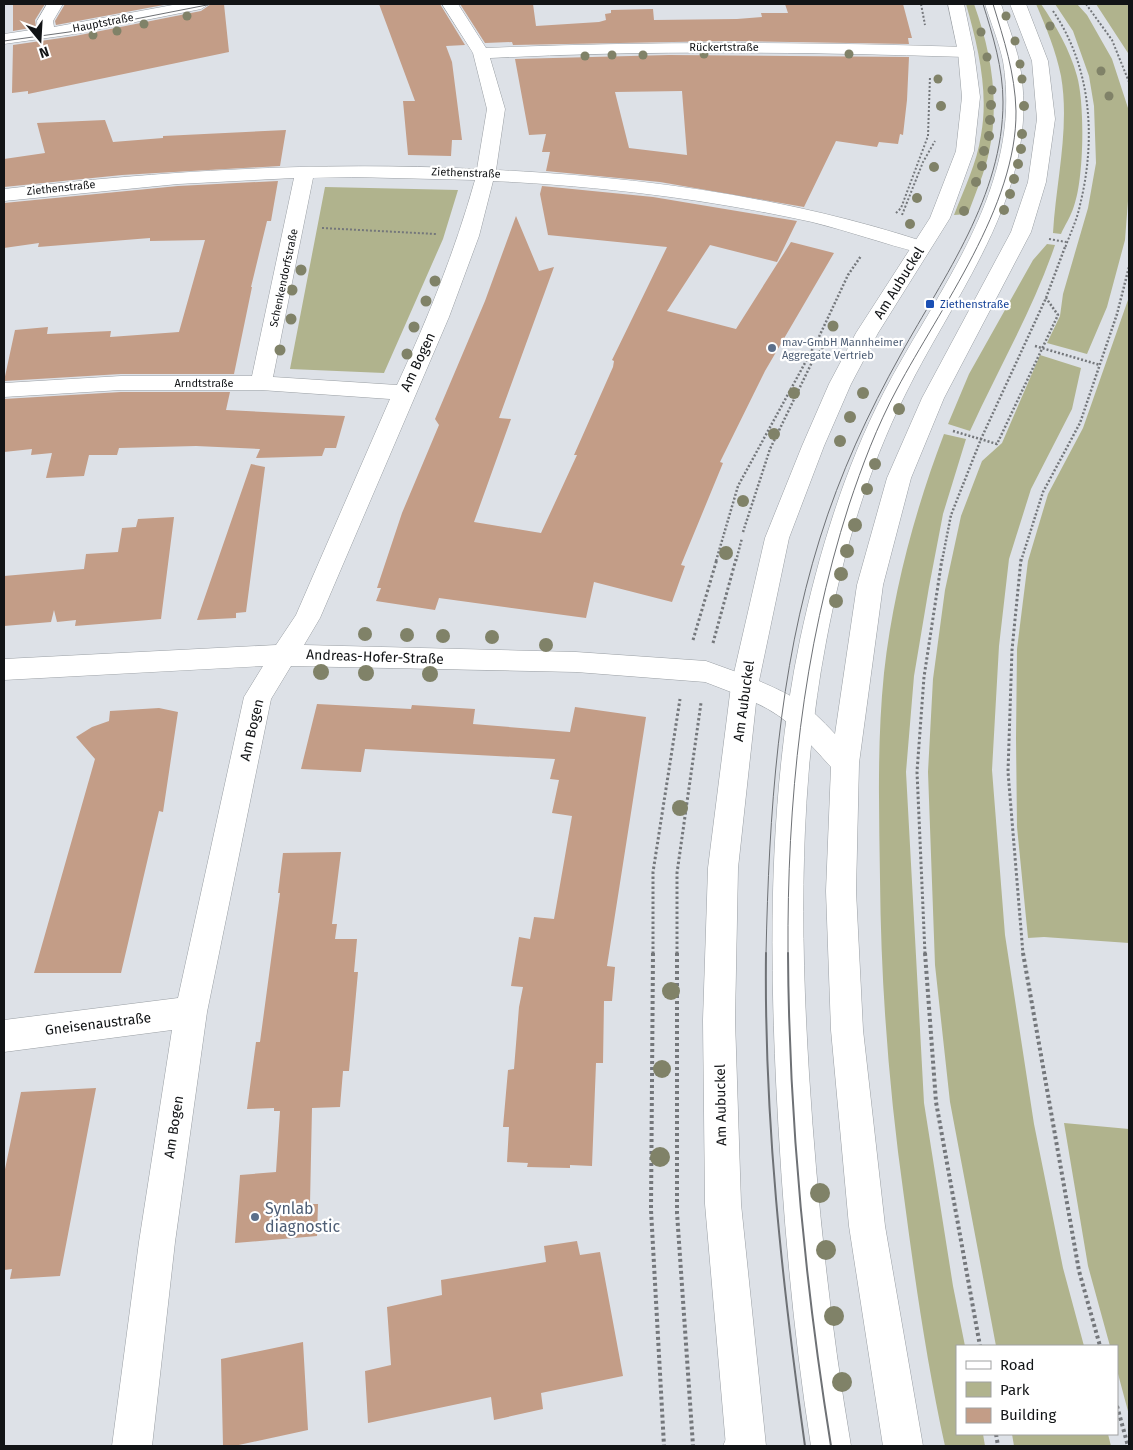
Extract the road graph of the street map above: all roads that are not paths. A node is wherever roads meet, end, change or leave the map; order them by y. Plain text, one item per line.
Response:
1 (55, 4) edge
2 (201, 4) edge
3 (450, 4) edge
4 (956, 4) edge
5 (993, 4) edge
6 (1018, 4) edge
7 (46, 34) junction
8 (4, 39) edge
9 (966, 52) junction
10 (481, 53) junction
11 (305, 172) junction
12 (486, 173) junction
13 (4, 195) edge
14 (921, 247) junction
15 (261, 383) junction
16 (4, 390) edge
17 (404, 393) junction
18 (284, 655) junction
19 (4, 669) edge
20 (744, 686) junction
21 (801, 716) junction
22 (845, 763) junction
23 (191, 1012) junction
24 (4, 1036) edge
25 (132, 1446) edge
26 (745, 1446) edge
27 (831, 1446) edge
28 (903, 1446) edge

1 - 7 street
2 - 7 street, Hauptstraße
3 - 10 street, Am Bogen
4 - 9 street, Am Aubuckel
5 - 21 street
6 - 22 street
7 - 8 street, Hauptstraße
9 - 10 street, Rückertstraße
9 - 14 street, Am Aubuckel
10 - 12 street, Am Bogen
11 - 12 street, Ziethenstraße
11 - 13 street, Ziethenstraße
11 - 15 street, Schenkendorfstraße
12 - 14 street, Ziethenstraße
12 - 17 street, Am Bogen
14 - 20 street, Am Aubuckel
15 - 16 street, Arndtstraße
15 - 17 street, Arndtstraße
17 - 18 street, Am Bogen
18 - 19 street, Andreas-Hofer-Straße
18 - 20 street, Andreas-Hofer-Straße
18 - 23 street, Am Bogen
20 - 21 street, Andreas-Hofer-Straße
20 - 26 street, Am Aubuckel
21 - 22 street, Andreas-Hofer-Straße
21 - 27 street
22 - 28 street
23 - 24 street, Gneisenaustraße
23 - 25 street, Am Bogen

